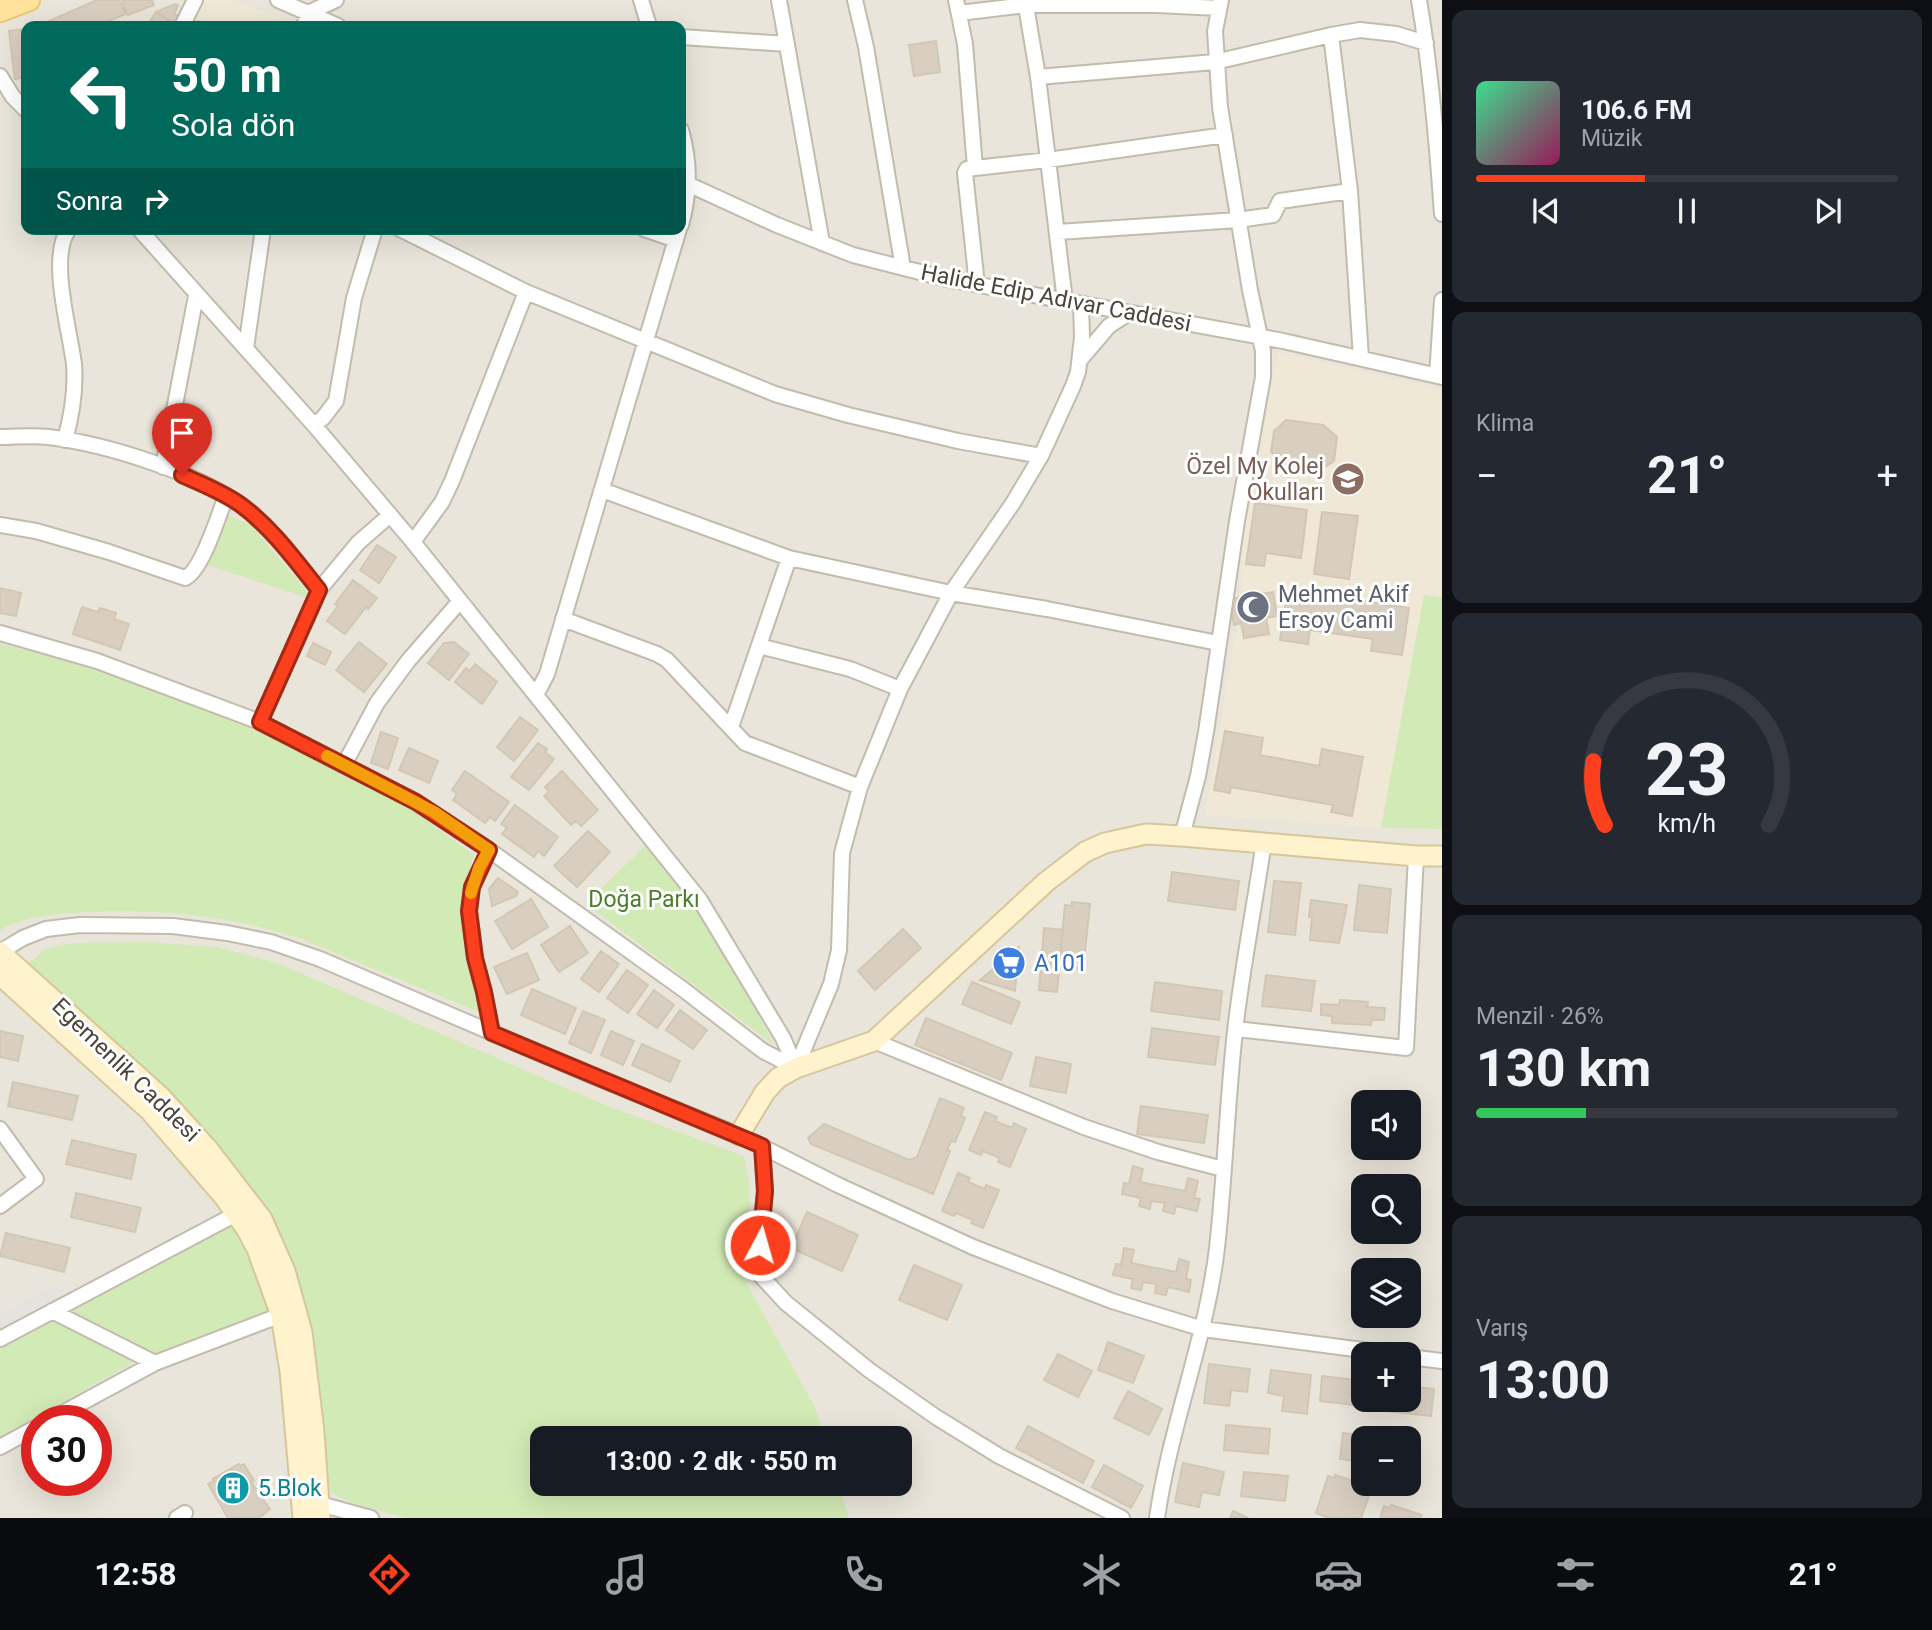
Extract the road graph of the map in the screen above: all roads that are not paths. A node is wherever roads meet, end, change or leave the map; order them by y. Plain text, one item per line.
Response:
1 (29, 0) edge
2 (195, 0) edge
3 (278, 0) edge
4 (336, 0) edge
5 (641, 0) edge
6 (779, 0) edge
7 (855, 0) edge
8 (1419, 0) edge
9 (1026, 3) edge
10 (1155, 3) edge
11 (1220, 4) edge
12 (957, 6) edge
13 (0, 11) edge
14 (306, 20) edge
15 (185, 21) edge
16 (647, 21) edge
17 (1331, 35) junction
18 (686, 37) edge
19 (1426, 43) junction
20 (787, 44) junction
21 (1215, 62) junction
22 (0, 76) edge
23 (1038, 77) junction
24 (21, 105) edge
25 (1224, 135) junction
26 (1048, 160) junction
27 (975, 168) junction
28 (686, 183) edge
29 (1350, 191) junction
30 (1442, 214) edge
31 (1238, 220) junction
32 (1058, 232) junction
33 (66, 235) edge
34 (144, 235) edge
35 (153, 235) edge
36 (262, 235) edge
37 (373, 235) edge
38 (412, 235) edge
39 (678, 235) edge
40 (822, 243) junction
41 (153, 246) junction
42 (903, 268) junction
43 (977, 285) junction
44 (526, 292) junction
45 (196, 296) junction
46 (1442, 300) edge
47 (1065, 301) junction
48 (1081, 304) junction
49 (1129, 313) junction
50 (1259, 336) junction
51 (647, 342) junction
52 (246, 348) junction
53 (1360, 358) junction
54 (1079, 361) junction
55 (1439, 376) edge
56 (314, 425) junction
57 (0, 437) edge
58 (65, 440) junction
59 (1041, 456) junction
60 (163, 467) junction
61 (602, 490) junction
62 (226, 496) junction
63 (390, 515) junction
64 (0, 526) edge
65 (413, 542) junction
66 (789, 558) junction
67 (319, 590) junction
68 (951, 593) junction
69 (460, 601) junction
70 (563, 619) junction
71 (0, 633) edge
72 (1219, 643) junction
73 (759, 646) junction
74 (900, 689) junction
75 (536, 695) junction
76 (260, 722) junction
77 (731, 727) junction
78 (344, 765) junction
79 (860, 787) junction
80 (1182, 836) junction
81 (1264, 842) junction
82 (489, 850) junction
83 (1416, 856) junction
84 (1442, 856) edge
85 (0, 952) edge
86 (2, 980) edge
87 (1236, 1029) junction
88 (492, 1033) junction
89 (874, 1041) junction
90 (796, 1068) junction
91 (0, 1129) edge
92 (739, 1135) junction
93 (762, 1146) junction
94 (1223, 1169) junction
95 (0, 1206) edge
96 (236, 1214) junction
97 (52, 1311) junction
98 (281, 1315) junction
99 (1203, 1329) junction
100 (0, 1339) edge
101 (1351, 1348) edge
102 (1421, 1358) edge
103 (1442, 1361) edge
104 (155, 1363) junction
105 (78, 1405) edge
106 (21, 1436) edge
107 (0, 1447) edge
108 (320, 1511) edge
109 (303, 1518) edge
110 (371, 1518) edge
111 (1122, 1518) edge
112 (1157, 1518) edge

1 - 13 main road
2 - 15 street
3 - 14 street
4 - 14 street
5 - 16 street
6 - 20 street
7 - 42 street
8 - 19 street
9 - 10 street
9 - 12 street
9 - 23 street
10 - 11 street
11 - 21 street
12 - 27 street
17 - 19 street
17 - 21 street
17 - 29 street
18 - 20 street
19 - 30 street
20 - 40 street
21 - 23 street
21 - 25 street
22 - 24 street
23 - 26 street
25 - 26 street
25 - 31 street
26 - 27 street
26 - 32 street
27 - 43 street
28 - 40 street, Halide Edip Adıvar Caddesi
29 - 31 street
29 - 53 street
31 - 32 street
31 - 50 street
32 - 47 street
33 - 58 street
34 - 41 street
35 - 41 street
36 - 52 street
37 - 56 street
38 - 44 street
39 - 51 street
40 - 42 street, Halide Edip Adıvar Caddesi
41 - 45 street
42 - 43 street, Halide Edip Adıvar Caddesi
43 - 47 street, Halide Edip Adıvar Caddesi
44 - 51 street
44 - 65 street
45 - 52 street
45 - 60 street
46 - 55 street
47 - 48 street, Halide Edip Adıvar Caddesi
48 - 49 street, Halide Edip Adıvar Caddesi
48 - 54 street
49 - 50 street, Halide Edip Adıvar Caddesi
49 - 54 street
50 - 53 street, Halide Edip Adıvar Caddesi
50 - 72 street
51 - 59 street
51 - 61 street
52 - 56 street
53 - 55 street, Halide Edip Adıvar Caddesi
54 - 59 street
56 - 63 street
57 - 58 street
58 - 60 street
59 - 68 street
60 - 62 street
61 - 66 street
61 - 70 street
62 - 64 street
62 - 67 street
63 - 65 street
63 - 67 street
65 - 69 street
66 - 68 street
66 - 73 street
67 - 76 street
68 - 72 street
68 - 74 street
69 - 75 street
69 - 78 street
70 - 75 street
70 - 77 street
71 - 76 street
72 - 80 street
73 - 74 street
73 - 77 street
74 - 79 street
75 - 90 street
76 - 78 street
77 - 79 street
78 - 82 street
79 - 90 street
80 - 81 main road
80 - 89 main road
81 - 83 main road
81 - 87 street
82 - 88 street
82 - 90 street
83 - 84 main road
83 - 87 street
85 - 88 street
85 - 108 main road, Egemenlik Caddesi
86 - 96 main road, Egemenlik Caddesi
87 - 94 street
88 - 92 street
89 - 90 main road
89 - 94 street
90 - 92 main road
91 - 95 street
92 - 93 street
93 - 99 street
93 - 111 street
94 - 99 street
96 - 97 street
96 - 98 main road, Egemenlik Caddesi
97 - 100 street
97 - 104 street
98 - 104 street
98 - 109 main road, Egemenlik Caddesi
99 - 101 street
99 - 112 street
102 - 103 street
104 - 105 street
106 - 107 street
108 - 110 street

